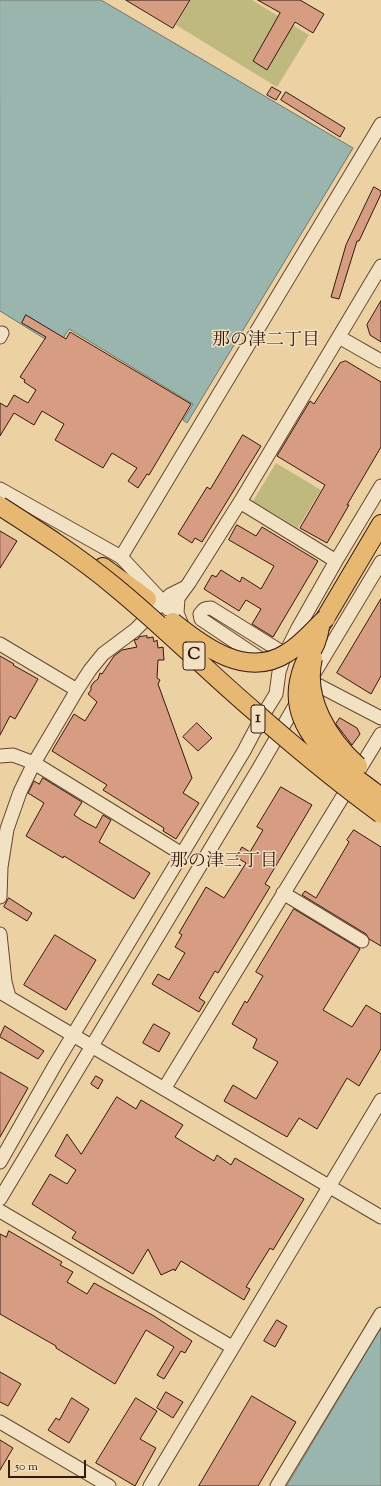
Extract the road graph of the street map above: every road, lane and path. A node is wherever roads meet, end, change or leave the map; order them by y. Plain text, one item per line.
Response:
1 (381, 124) edge
2 (381, 266) edge
3 (339, 337) junction
4 (381, 362) edge
5 (381, 486) edge
6 (0, 490) edge
7 (240, 502) junction
8 (0, 504) edge
9 (0, 515) edge
10 (381, 524) edge
11 (121, 557) junction
12 (336, 561) junction
13 (381, 562) edge
14 (189, 583) junction
15 (164, 602) junction
16 (323, 622) junction
17 (185, 633) junction
18 (0, 644) edge
19 (285, 654) junction
20 (279, 672) junction
21 (310, 680) junction
22 (77, 690) junction
23 (263, 715) junction
24 (381, 718) edge
25 (279, 733) junction
26 (381, 734) edge
27 (0, 756) edge
28 (34, 763) junction
29 (381, 785) edge
30 (343, 795) junction
31 (381, 797) edge
32 (381, 814) edge
33 (381, 819) edge
34 (182, 854) junction
35 (283, 893) junction
36 (0, 897) edge
37 (0, 934) edge
38 (362, 941) dead end
39 (4, 995) edge
40 (73, 1035) junction
41 (92, 1047) junction
42 (164, 1089) junction
43 (381, 1100) edge
44 (0, 1162) edge
45 (329, 1186) junction
46 (0, 1199) edge
47 (0, 1211) edge
48 (381, 1217) edge
49 (381, 1314) edge
50 (232, 1347) junction
51 (0, 1422) edge
52 (108, 1486) edge
53 (150, 1486) edge
54 (277, 1486) edge

1 - 11 street
2 - 3 street
3 - 4 street
3 - 7 street
5 - 12 street
6 - 11 street
7 - 12 street
7 - 14 street
8 - 16 highway, bridge
8 - 32 highway, C, bridge
9 - 33 highway, 1, bridge
10 - 16 highway
11 - 15 street
12 - 19 street
13 - 21 street
14 - 15 street
14 - 17 street
15 - 17 street
15 - 22 street
16 - 29 highway, bridge
16 - 31 highway, bridge
17 - 23 street
18 - 22 street
19 - 20 street
19 - 20 street
20 - 23 street
21 - 24 street
21 - 25 street
22 - 28 street
23 - 25 street
23 - 34 street
25 - 30 street
25 - 41 street
26 - 30 street
27 - 28 street
28 - 34 street
28 - 36 street
30 - 33 street
30 - 35 street
34 - 40 street
35 - 38 street
35 - 42 street
37 - 39 street
39 - 40 street
40 - 41 street
40 - 44 street
41 - 42 street
41 - 46 street
42 - 45 street
43 - 45 street
45 - 48 street
45 - 50 street
47 - 50 street
49 - 54 street
50 - 53 street
51 - 52 street

